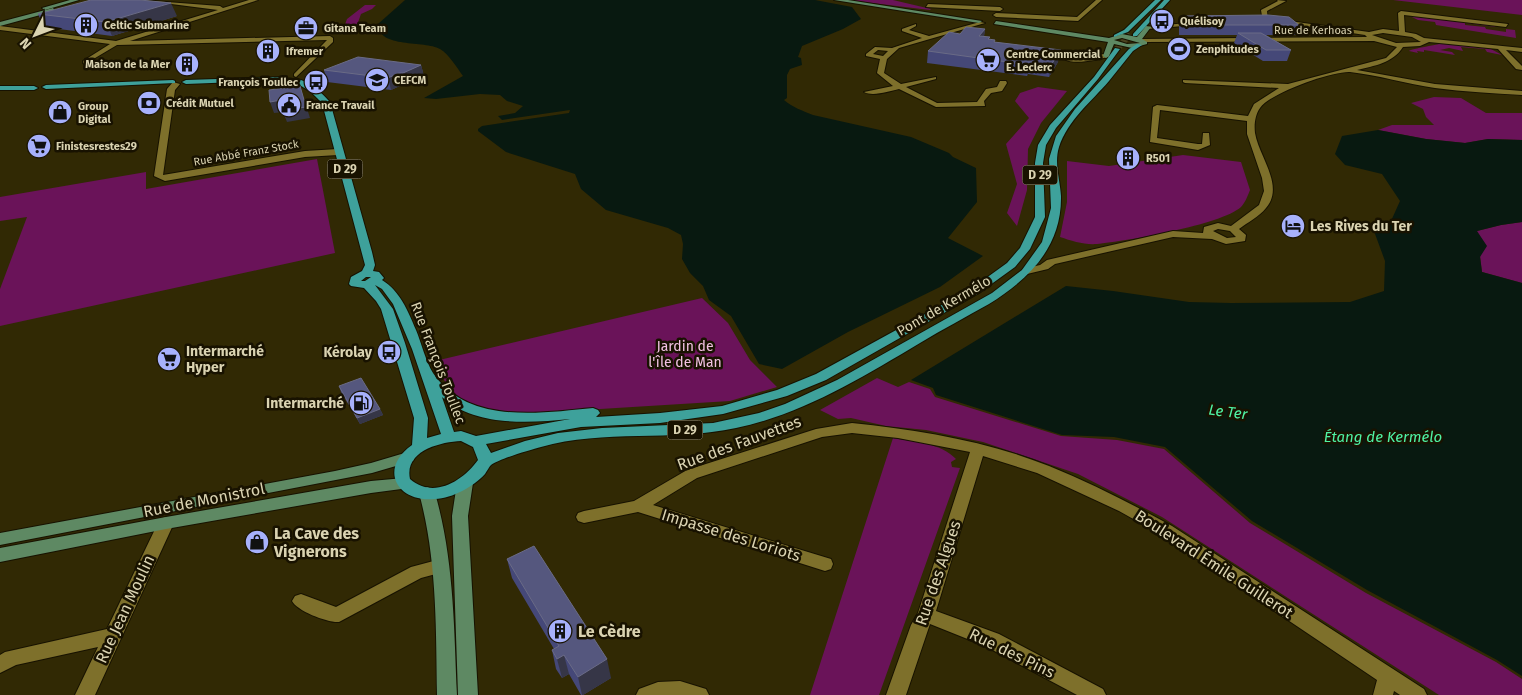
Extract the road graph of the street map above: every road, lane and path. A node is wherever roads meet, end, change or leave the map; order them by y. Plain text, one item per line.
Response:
1 (76, 0) edge
2 (143, 0) edge
3 (254, 0) edge
4 (837, 0) edge
5 (1099, 0) edge
6 (1159, 0) edge
7 (1168, 0) edge
8 (1283, 0) edge
9 (83, 2) edge
10 (1001, 2) dead end
11 (928, 6) dead end
12 (225, 9) junction
13 (1000, 9) junction
14 (996, 15) junction
15 (0, 19) edge
16 (1256, 20) edge
17 (1265, 20) junction
18 (988, 21) junction
19 (1200, 22) edge
20 (0, 24) edge
21 (914, 25) dead end
22 (1506, 25) dead end
23 (1148, 27) junction
24 (0, 28) edge
25 (1402, 33) junction
26 (1371, 36) junction
27 (929, 38) junction
28 (1113, 39) junction
29 (1139, 39) junction
30 (1192, 40) junction
31 (1424, 40) junction
32 (116, 43) junction
33 (1401, 45) junction
34 (1500, 48) junction
35 (1120, 49) tunnel mouth
36 (894, 50) junction
37 (1522, 50) edge
38 (1106, 56) junction
39 (884, 58) junction
40 (1067, 59) dead end
41 (85, 62) dead end
42 (1519, 70) edge
43 (1350, 71) junction
44 (296, 78) junction
45 (934, 78) dead end
46 (1185, 81) dead end
47 (174, 83) junction
48 (1003, 84) dead end
49 (1289, 86) junction
50 (898, 87) junction
51 (0, 88) edge
52 (868, 92) dead end
53 (1088, 92) junction
54 (1522, 93) edge
55 (1250, 119) junction
56 (1206, 135) dead end
57 (338, 152) junction
58 (1026, 271) junction
59 (370, 280) junction
60 (428, 375) junction
61 (723, 410) junction
62 (852, 428) joint
63 (449, 437) junction
64 (475, 441) junction
65 (978, 450) junction
66 (413, 452) junction
67 (486, 460) junction
68 (404, 484) junction
69 (465, 484) junction
70 (427, 493) junction
71 (638, 506) junction
72 (584, 517) dead end
73 (166, 523) junction
74 (0, 539) edge
75 (0, 556) edge
76 (825, 564) dead end
77 (441, 566) junction
78 (301, 601) dead end
79 (926, 615) junction
80 (112, 636) junction
81 (0, 665) edge
82 (1388, 676) junction
83 (85, 695) edge
84 (447, 695) edge
85 (468, 695) edge
86 (646, 695) edge
87 (700, 695) edge
88 (896, 695) edge
89 (1096, 695) edge
90 (1383, 695) edge
91 (1417, 695) edge

1 - 15 street
2 - 12 street
3 - 12 street
4 - 18 street
5 - 14 street
6 - 28 main road
6 - 29 main road
7 - 23 main road
7 - 29 main road
8 - 17 street
9 - 20 street
10 - 13 street
11 - 13 street
12 - 32 street
13 - 14 street
14 - 18 street
16 - 17 street
17 - 26 street
18 - 27 street
18 - 28 street
19 - 23 street
21 - 27 street
22 - 25 street
23 - 29 street
24 - 32 street
25 - 26 street
25 - 31 street
26 - 30 street, Rue de Kerhoas
26 - 33 street
27 - 36 street
28 - 29 street
28 - 38 street
29 - 30 street, Rue de Kerhoas
29 - 30 street, Rue de Kerhoas
29 - 53 main road
31 - 33 street
31 - 34 street
32 - 41 street
32 - 44 street
33 - 43 street
34 - 37 street
34 - 42 street
35 - 53 main road, D 29
36 - 39 street
36 - 39 street
38 - 40 street
38 - 53 main road
39 - 50 street
43 - 49 street
43 - 54 street
44 - 47 main road
44 - 57 main road, D 29
45 - 50 street
46 - 49 street
47 - 51 main road
47 - 57 street, Rue Abbé Franz Stock
48 - 50 street
49 - 55 street
50 - 52 street
53 - 58 main road, D 29
53 - 61 main road, Pont de Kermélo / D 29
55 - 56 street
55 - 58 street
57 - 59 main road, D 29
58 - 67 main road, Pont de Kermélo / D 29
59 - 60 main road, Rue François Toullec
59 - 66 main road, Rue François Toullec
60 - 61 main road
60 - 63 main road, Rue François Toullec
61 - 64 main road, D 29
62 - 65 street, Boulevard Émile Guillerot
62 - 71 street, Rue des Fauvettes
63 - 64 main road
63 - 66 main road
64 - 67 main road
65 - 79 street, Rue des Algues
65 - 82 street, Boulevard Émile Guillerot
66 - 68 main road
66 - 74 street, Rue de Monistrol
67 - 69 main road
68 - 70 main road
68 - 73 street, Rue de Monistrol
69 - 70 main road
69 - 85 street
70 - 77 street
71 - 72 street, Rue des Fauvettes
71 - 76 street, Impasse des Loriots
73 - 75 street, Rue de Monistrol
73 - 80 street, Rue Jean Moulin
77 - 78 street
77 - 84 street
79 - 88 street, Rue des Algues
79 - 89 street, Rue des Pins
80 - 81 street
80 - 83 street, Rue Jean Moulin
82 - 90 street
82 - 91 street, Boulevard Émile Guillerot
86 - 87 street

